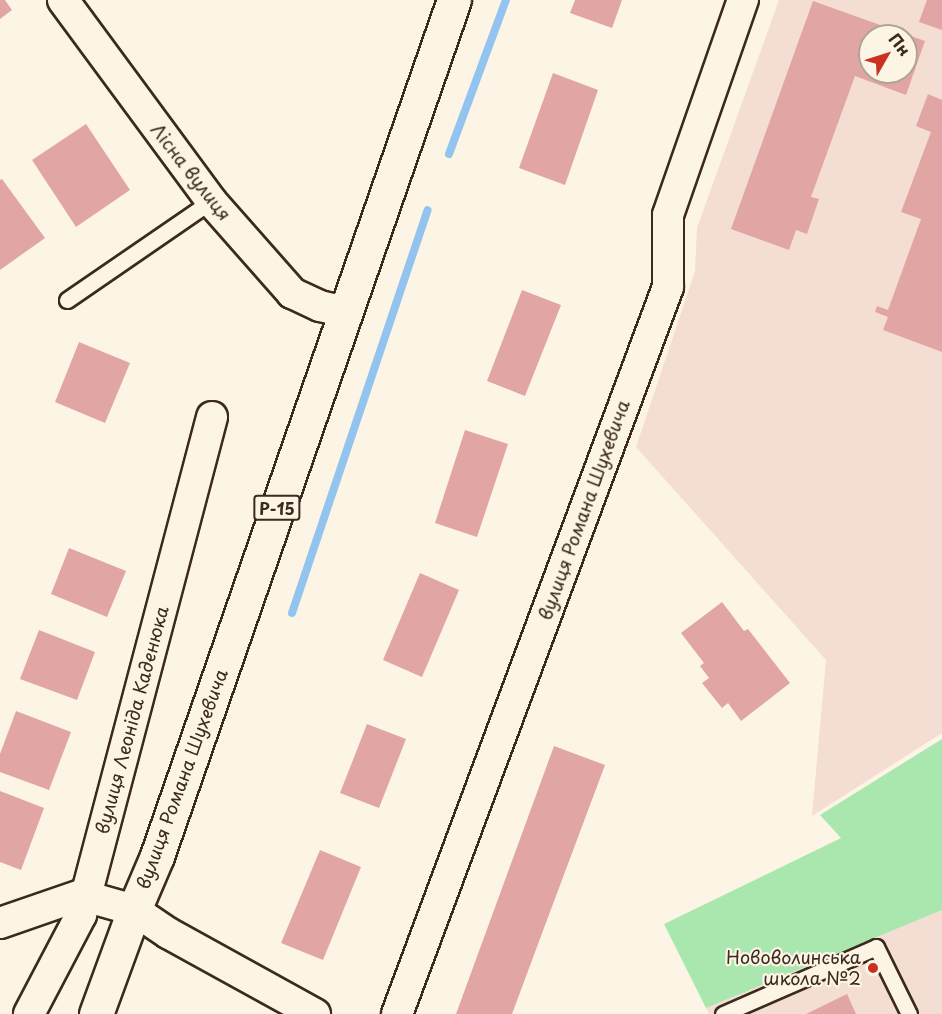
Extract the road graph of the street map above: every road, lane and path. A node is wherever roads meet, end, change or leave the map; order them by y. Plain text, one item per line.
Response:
1 (63, 0) edge
2 (454, 0) edge
3 (743, 0) edge
4 (211, 201) junction
5 (67, 300) dead end
6 (345, 312) junction
7 (212, 417) dead end
8 (86, 897) junction
9 (134, 910) junction
10 (0, 923) edge
11 (29, 1014) edge
12 (96, 1014) edge
13 (315, 1014) edge
14 (397, 1014) edge
15 (723, 1014) edge
16 (909, 1014) edge

1 - 4 street, Лісна вулиця
2 - 6 main road, вулиця Романа Шухевича / Р-15
3 - 14 street, вулиця Романа Шухевича
4 - 5 lane
4 - 6 street, Лісна вулиця
6 - 9 main road, вулиця Романа Шухевича / Р-15
7 - 8 street, вулиця Леоніда Каденюка
8 - 9 street
8 - 10 street
8 - 11 street, вулиця Леоніда Каденюка
9 - 12 main road, вулиця Романа Шухевича / Р-15
9 - 13 street
15 - 16 lane

